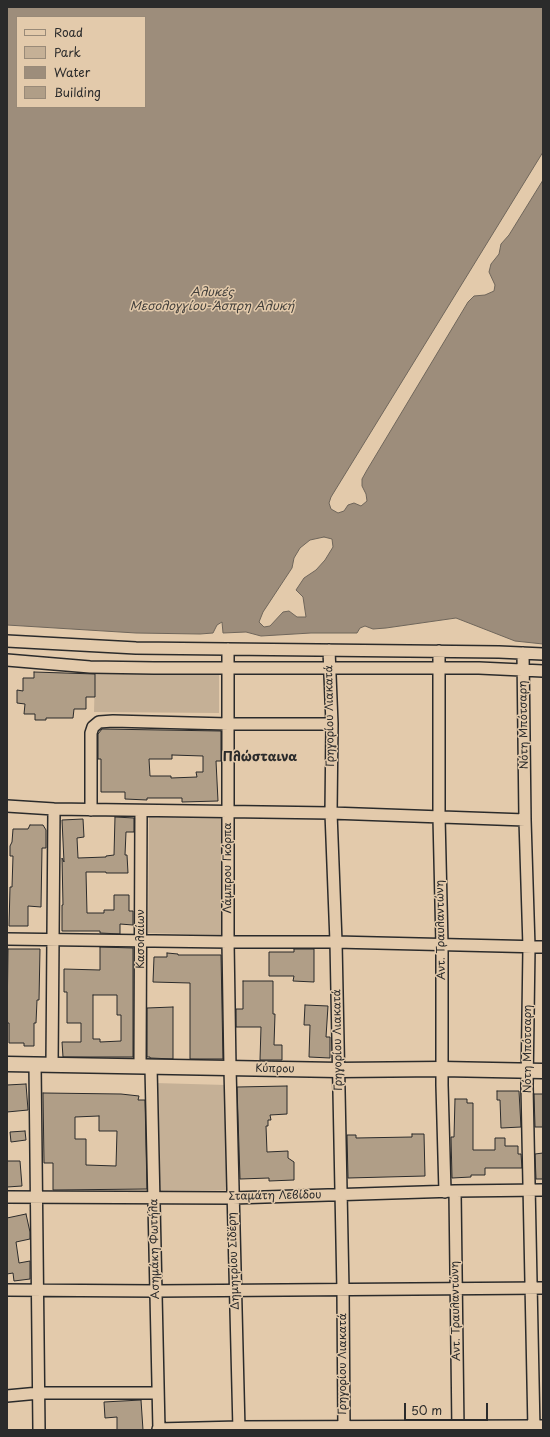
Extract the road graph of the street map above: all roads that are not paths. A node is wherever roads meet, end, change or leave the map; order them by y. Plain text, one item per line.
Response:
1 (7, 641) edge
2 (228, 649) junction
3 (329, 650) junction
4 (439, 651) junction
5 (524, 653) junction
6 (543, 654) edge
7 (7, 660) edge
8 (228, 668) junction
9 (330, 668) junction
10 (439, 668) junction
11 (524, 669) junction
12 (543, 670) edge
13 (228, 724) junction
14 (332, 724) junction
15 (7, 806) edge
16 (54, 809) junction
17 (91, 810) junction
18 (141, 810) junction
19 (228, 812) junction
20 (331, 813) junction
21 (439, 817) junction
22 (525, 820) junction
23 (7, 939) edge
24 (53, 939) junction
25 (142, 940) junction
26 (228, 942) junction
27 (336, 942) junction
28 (442, 945) junction
29 (529, 947) junction
30 (543, 947) edge
31 (7, 1064) edge
32 (35, 1064) junction
33 (52, 1065) junction
34 (146, 1067) junction
35 (230, 1068) junction
36 (442, 1069) junction
37 (338, 1070) junction
38 (528, 1070) junction
39 (543, 1071) edge
40 (529, 1190) junction
41 (543, 1190) edge
42 (450, 1192) junction
43 (341, 1195) junction
44 (7, 1197) edge
45 (37, 1197) junction
46 (154, 1198) junction
47 (233, 1198) junction
48 (531, 1288) junction
49 (543, 1288) edge
50 (456, 1289) junction
51 (7, 1290) edge
52 (38, 1290) junction
53 (343, 1290) junction
54 (156, 1291) junction
55 (235, 1291) junction
56 (158, 1393) junction
57 (39, 1394) junction
58 (7, 1396) edge
59 (537, 1427) edge
60 (239, 1428) edge
61 (344, 1428) edge
62 (458, 1428) edge
63 (39, 1430) edge
64 (158, 1430) edge

1 - 2 street
2 - 3 street
2 - 8 street, Λάμπρου Γκόρπα
3 - 4 street
3 - 9 street, Γρηγορίου Λιακατά
4 - 5 street
4 - 10 street, Αντ. Τραυλαντώνη
5 - 6 street
5 - 11 street, Νότη Μπότσαρη
7 - 8 street
8 - 9 street
8 - 13 street, Λάμπρου Γκόρπα
9 - 10 street
9 - 14 street, Γρηγορίου Λιακατά
10 - 11 street
10 - 21 street, Αντ. Τραυλαντώνη
11 - 12 street
11 - 22 street, Νότη Μπότσαρη
13 - 14 street
13 - 17 street
13 - 19 street, Λάμπρου Γκόρπα
14 - 20 street, Γρηγορίου Λιακατά
15 - 16 street
16 - 17 street
16 - 24 street
17 - 18 street
18 - 19 street
18 - 25 street, Κασολαίων
19 - 20 street
19 - 26 street, Λάμπρου Γκόρπα
20 - 21 street
20 - 27 street, Γρηγορίου Λιακατά
21 - 22 street
21 - 28 street, Αντ. Τραυλαντώνη
22 - 29 street, Νότη Μπότσαρη
23 - 24 street
24 - 25 street
24 - 33 street
25 - 26 street
25 - 34 street, Κασολαίων
26 - 27 street
26 - 35 street, Λάμπρου Γκόρπα
27 - 28 street
27 - 37 street, Γρηγορίου Λιακατά
28 - 29 street
28 - 36 street, Αντ. Τραυλαντώνη
29 - 30 street
29 - 38 street, Νότη Μπότσαρη
31 - 32 main road, Κύπρου
32 - 33 main road, Κύπρου
32 - 45 street
33 - 34 main road, Κύπρου
34 - 35 main road, Κύπρου
34 - 46 street, Ασημάκη Φωτήλα
35 - 37 main road, Κύπρου
35 - 47 street, Δημητρίου Σιδέρη
36 - 37 main road, Κύπρου
36 - 38 main road, Κύπρου
36 - 42 street, Αντ. Τραυλαντώνη
37 - 43 street, Γρηγορίου Λιακατά
38 - 39 main road, Κύπρου
38 - 40 street, Νότη Μπότσαρη
40 - 41 street, Σταμάτη Λεβίδου
40 - 42 street, Σταμάτη Λεβίδου
40 - 48 street, Νότη Μπότσαρη
42 - 43 street, Σταμάτη Λεβίδου
42 - 50 street, Αντ. Τραυλαντώνη
43 - 47 street, Σταμάτη Λεβίδου
43 - 53 street, Γρηγορίου Λιακατά
44 - 45 street, Σταμάτη Λεβίδου
45 - 46 street, Σταμάτη Λεβίδου
45 - 52 street
46 - 47 street, Σταμάτη Λεβίδου
46 - 54 street, Ασημάκη Φωτήλα
47 - 55 street, Δημητρίου Σιδέρη
48 - 49 street
48 - 50 street
48 - 59 street, Νότη Μπότσαρη
50 - 53 street
50 - 62 street, Αντ. Τραυλαντώνη
51 - 52 street
52 - 54 street
52 - 57 street
53 - 55 street
53 - 61 street, Γρηγορίου Λιακατά
54 - 55 street
54 - 56 street, Ασημάκη Φωτήλα
55 - 60 street, Δημητρίου Σιδέρη
56 - 57 street
56 - 64 street, Ασημάκη Φωτήλα
57 - 58 street
57 - 63 street
59 - 62 street
60 - 61 street
60 - 64 street
61 - 62 street

